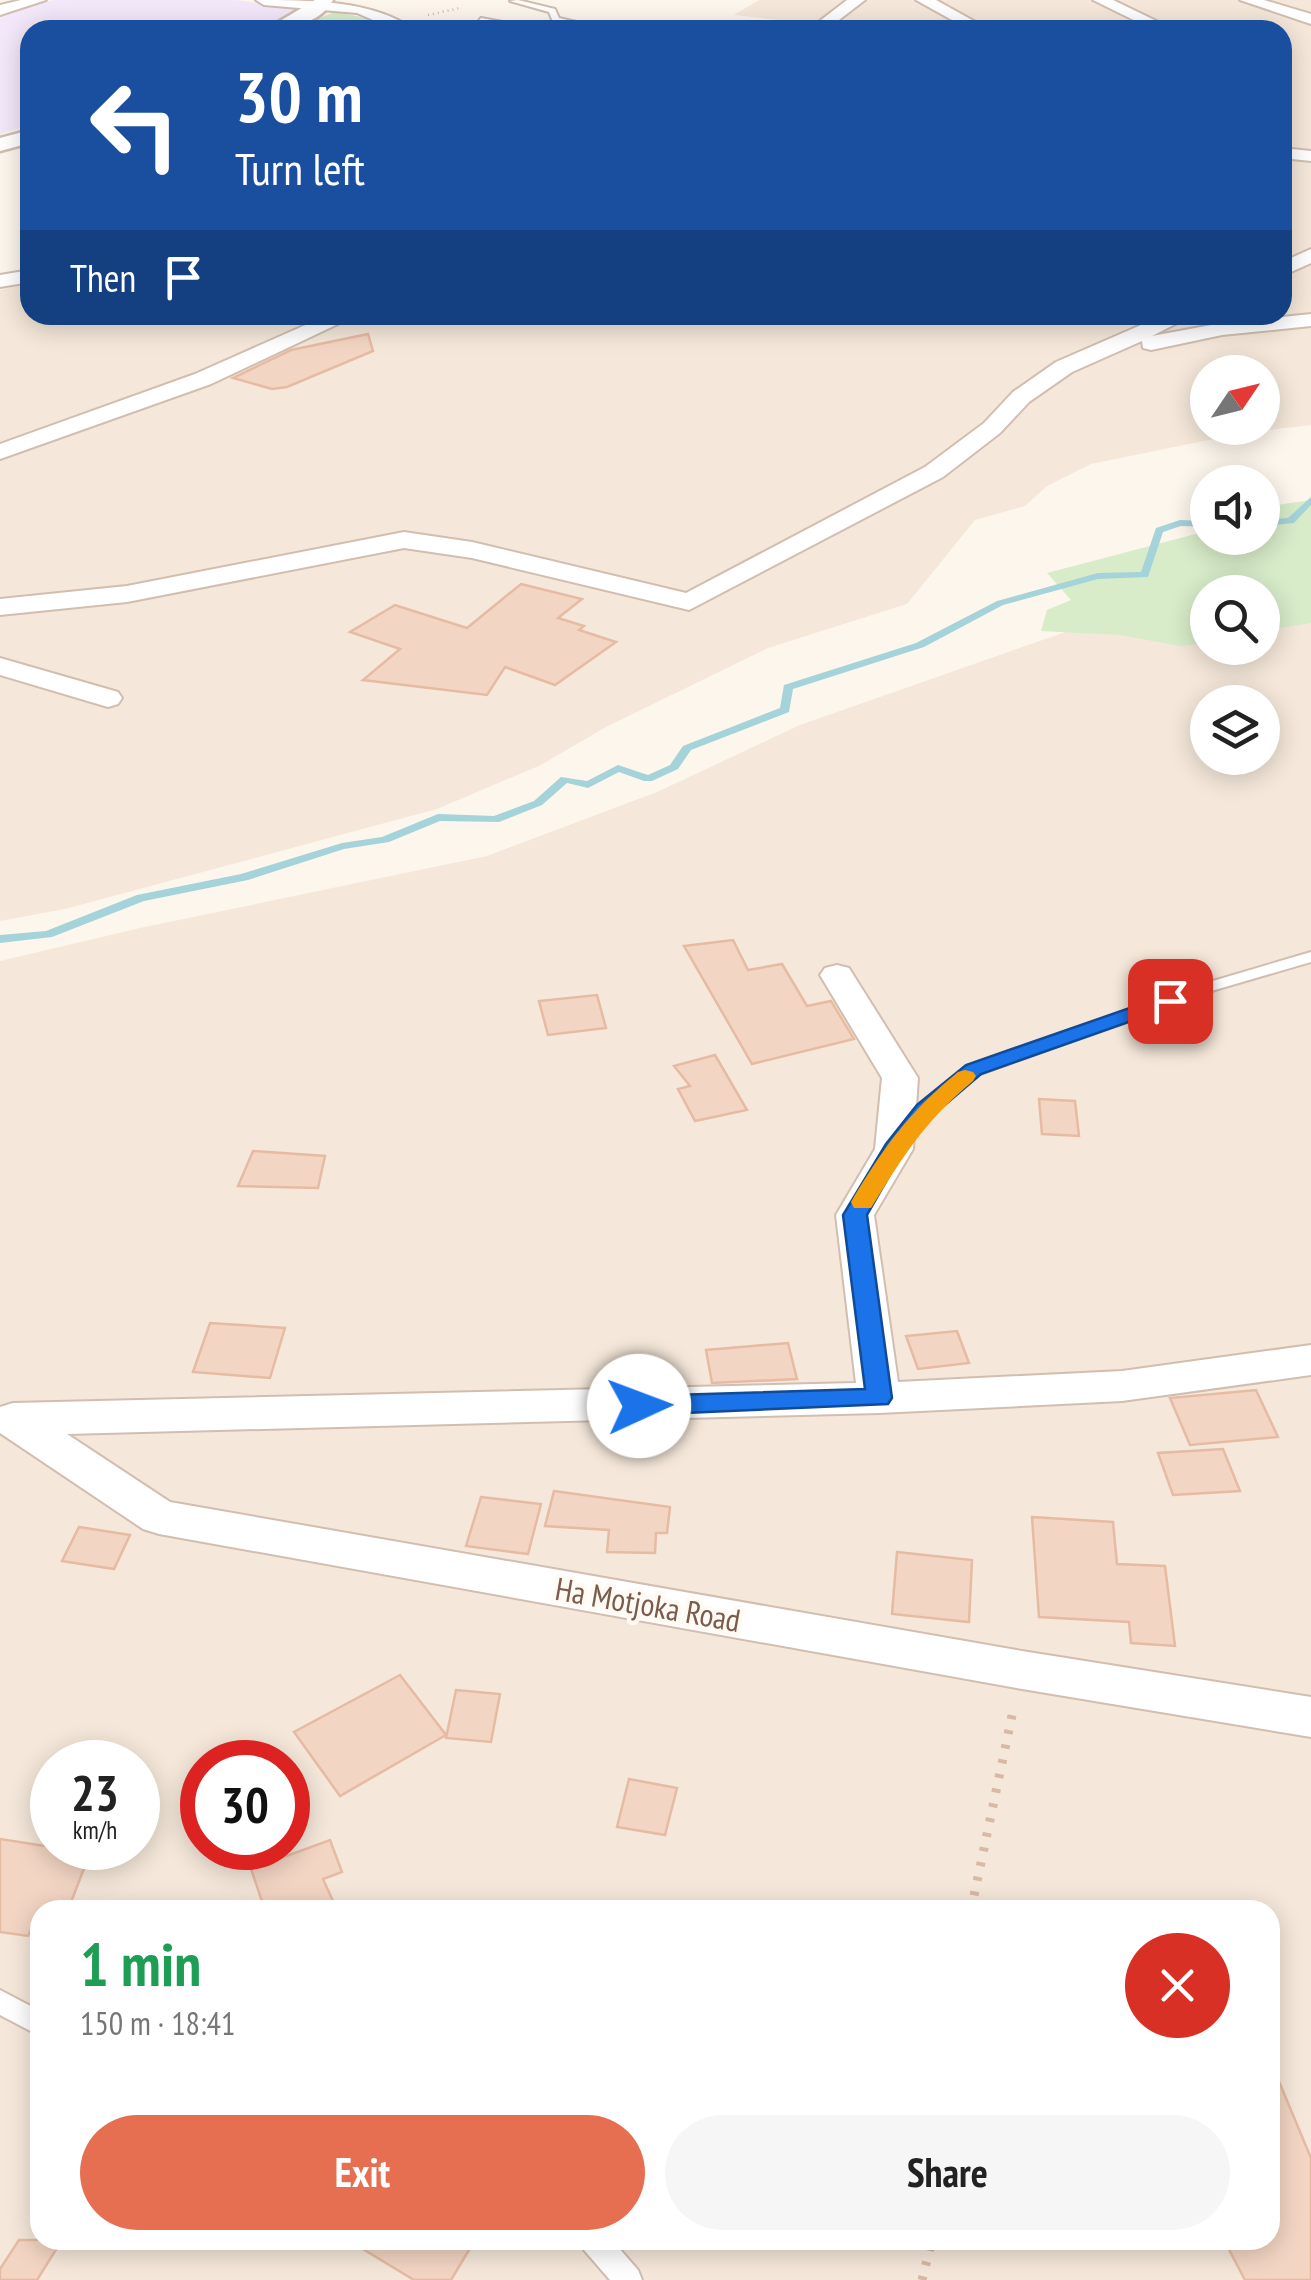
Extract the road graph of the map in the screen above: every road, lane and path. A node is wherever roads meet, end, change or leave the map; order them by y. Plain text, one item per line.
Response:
1 (38, 0) edge
2 (264, 0) edge
3 (857, 0) edge
4 (924, 0) edge
5 (1101, 0) edge
6 (1248, 0) edge
7 (514, 1) edge
8 (323, 3) edge
9 (0, 10) edge
10 (1311, 19) edge
11 (292, 20) edge
12 (396, 20) edge
13 (556, 20) edge
14 (830, 20) edge
15 (963, 20) edge
16 (1144, 20) edge
17 (324, 325) edge
18 (1160, 325) edge
19 (1262, 325) edge
20 (1090, 356) junction
21 (0, 452) edge
22 (0, 607) edge
23 (0, 666) edge
24 (108, 698) dead end
25 (1311, 957) edge
26 (837, 975) dead end
27 (894, 1149) junction
28 (1311, 1360) edge
29 (879, 1398) junction
30 (6, 1420) edge
31 (1022, 1670) junction
32 (1311, 1717) edge
33 (973, 1900) edge
34 (0, 2002) edge
35 (30, 2018) edge
36 (602, 2250) edge
37 (930, 2250) edge
38 (628, 2280) edge
39 (922, 2280) edge

1 - 9 street
2 - 8 street
3 - 14 street
4 - 15 street
5 - 16 street
6 - 10 street
7 - 13 lane
8 - 11 street
8 - 12 street
17 - 21 street
18 - 20 street
19 - 20 street
20 - 22 street
23 - 24 street
25 - 27 lane
26 - 27 street
27 - 29 street
28 - 29 street, Ha Motjoka Road
29 - 30 street, Ha Motjoka Road
30 - 31 street, Ha Motjoka Road
31 - 32 street, Ha Motjoka Road
31 - 33 path
34 - 35 lane
36 - 38 lane
37 - 39 path

